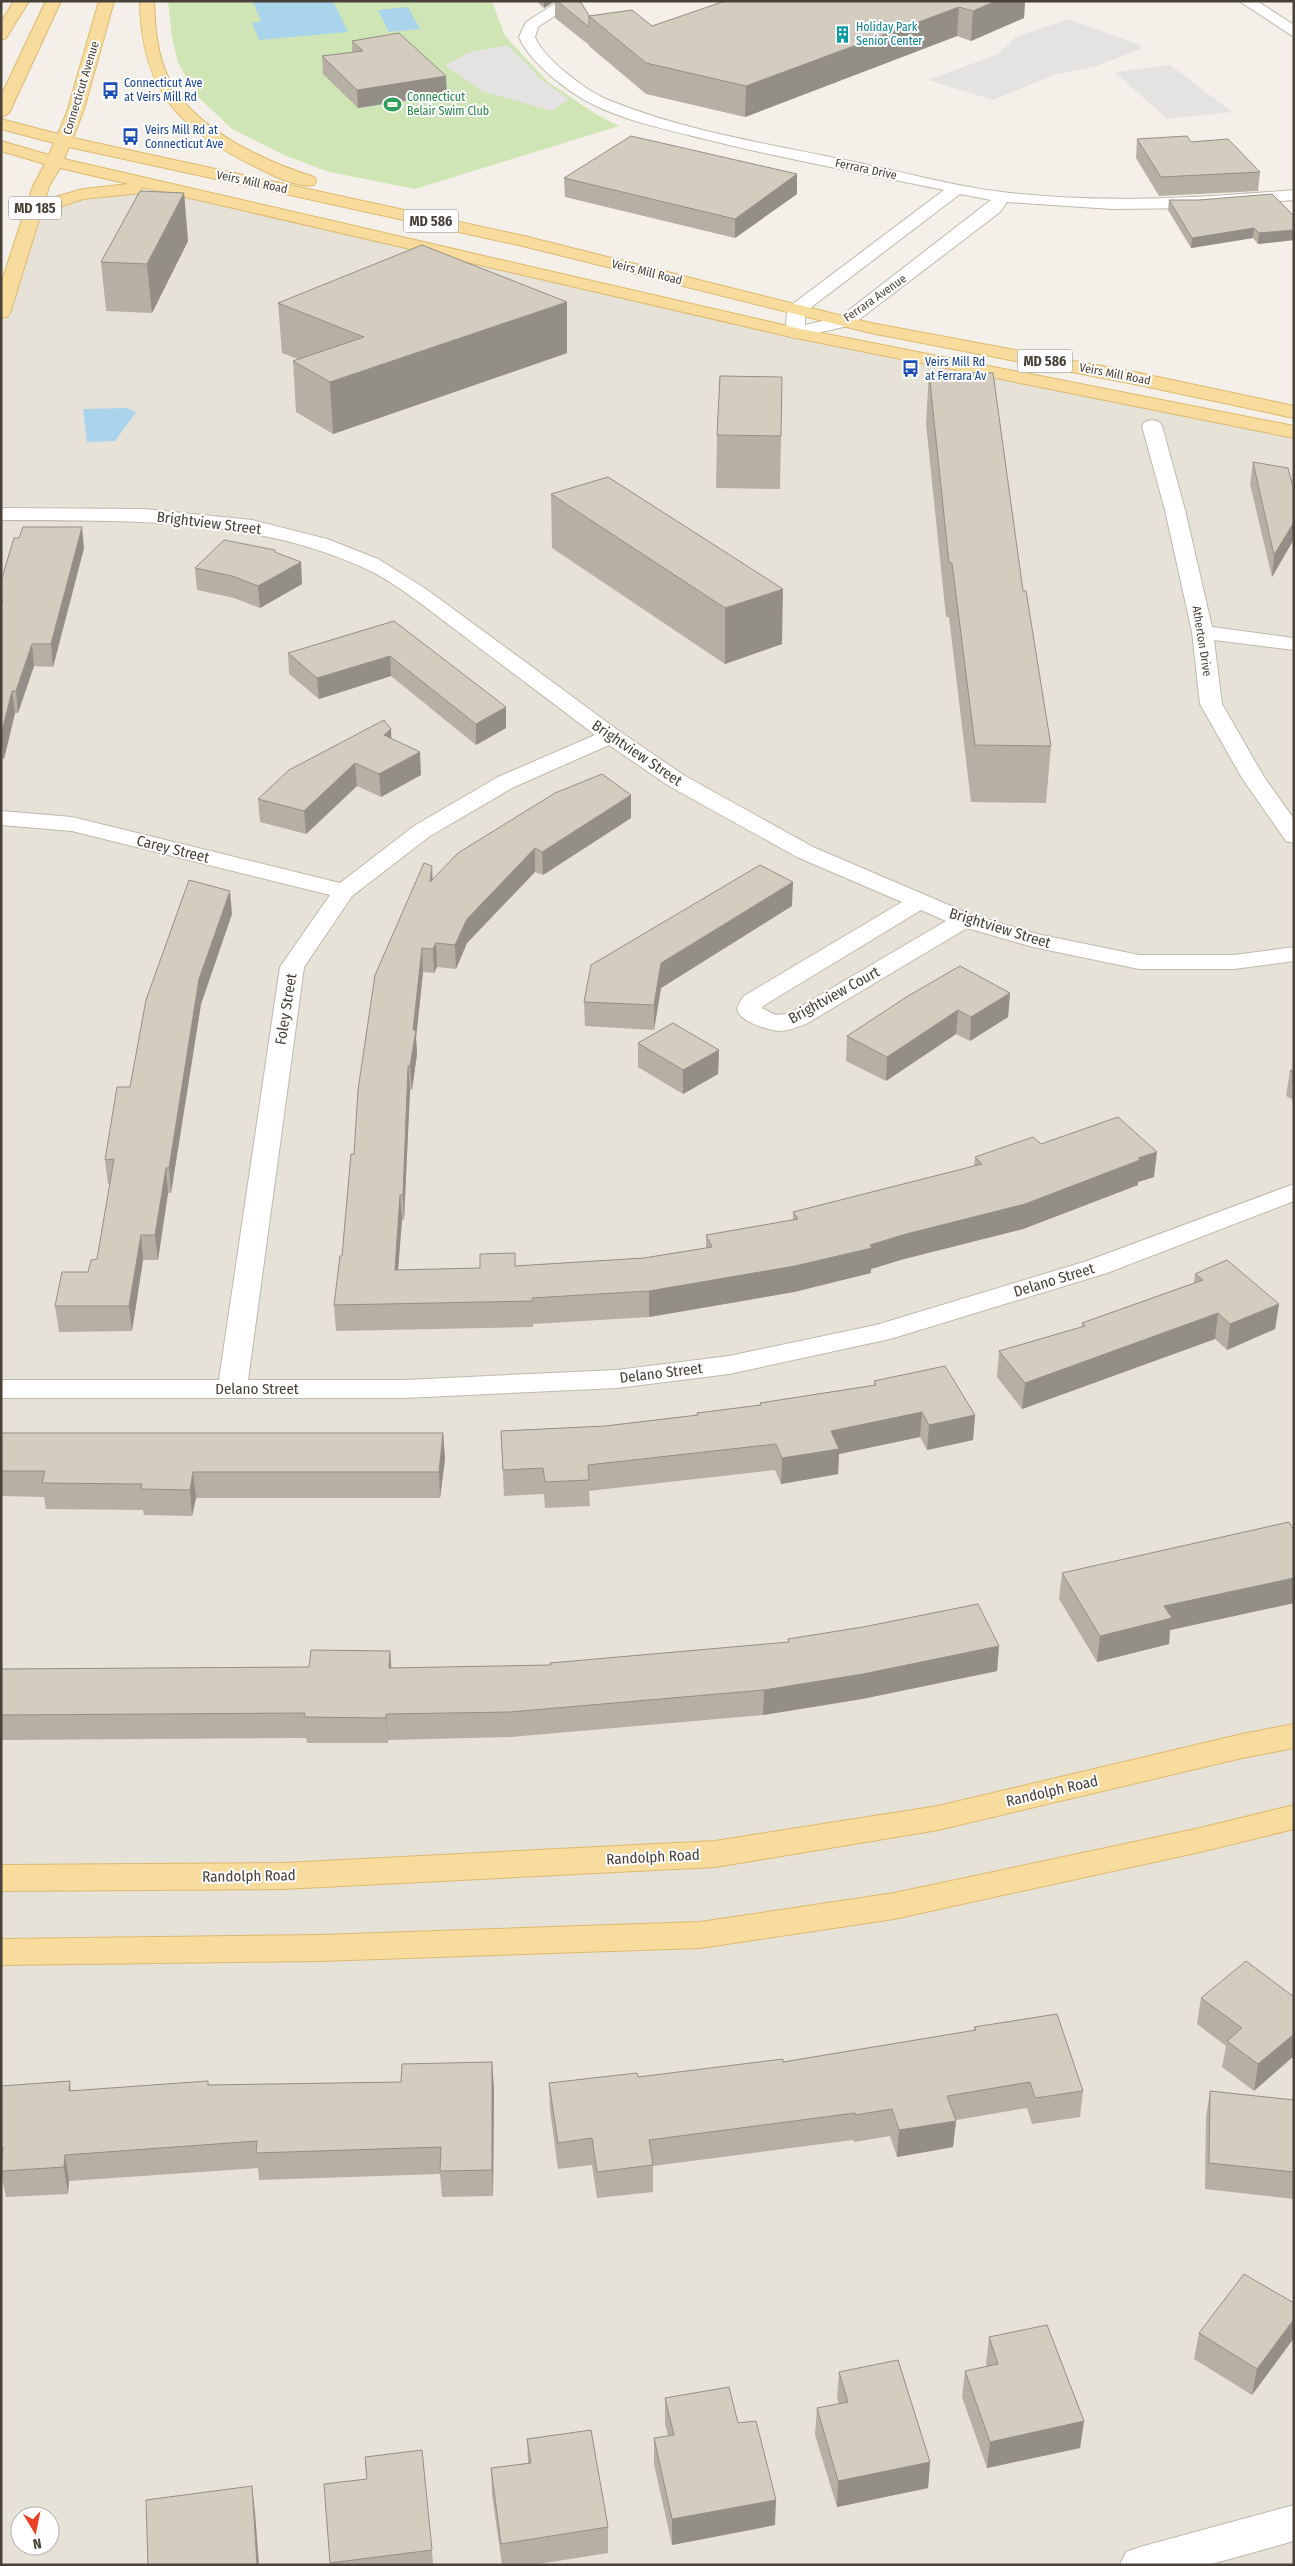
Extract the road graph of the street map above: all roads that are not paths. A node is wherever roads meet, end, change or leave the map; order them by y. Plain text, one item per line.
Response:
1 (22, 1) edge
2 (54, 1) edge
3 (107, 1) edge
4 (147, 1) edge
5 (570, 1) edge
6 (1246, 1) edge
7 (1294, 32) edge
8 (1, 34) edge
9 (1, 114) edge
10 (1, 124) edge
11 (64, 141) junction
12 (1, 146) edge
13 (55, 162) junction
14 (957, 188) junction
15 (179, 190) junction
16 (1294, 195) edge
17 (1002, 197) junction
18 (34, 210) junction
19 (524, 241) junction
20 (796, 310) junction
21 (1, 314) edge
22 (846, 321) junction
23 (796, 333) junction
24 (1294, 412) edge
25 (1152, 426) dead end
26 (1294, 432) edge
27 (1, 514) edge
28 (1203, 632) junction
29 (1294, 644) edge
30 (611, 736) junction
31 (1, 818) edge
32 (1294, 836) edge
33 (344, 891) junction
34 (920, 901) junction
35 (964, 920) junction
36 (1294, 954) edge
37 (1294, 1192) edge
38 (1, 1389) edge
39 (232, 1389) junction
40 (1294, 1736) edge
41 (1294, 1817) edge
42 (1, 1878) edge
43 (1, 1952) edge
44 (1294, 2523) edge
45 (1140, 2565) edge

1 - 8 main road
2 - 9 main road
3 - 11 main road, Connecticut Avenue / MD 185
4 - 19 main road
5 - 14 street, Ferrara Drive
6 - 7 street
10 - 11 main road, Veirs Mill Road / MD 586
11 - 13 main road, Connecticut Avenue / MD 185
11 - 19 main road, Veirs Mill Road / MD 586
12 - 13 main road, Veirs Mill Road / MD 586
13 - 15 main road, Veirs Mill Road / MD 586
13 - 18 main road, Connecticut Avenue / MD 185
14 - 17 street, Ferrara Drive
14 - 20 street
15 - 18 main road
15 - 23 main road, Veirs Mill Road / MD 586
16 - 17 street, Ferrara Drive
17 - 22 street, Ferrara Avenue
18 - 21 main road, Connecticut Avenue / MD 185
19 - 20 main road, Veirs Mill Road / MD 586
20 - 22 main road, Veirs Mill Road / MD 586
20 - 23 street
22 - 23 street, Ferrara Avenue
22 - 24 main road, Veirs Mill Road / MD 586
23 - 26 main road, Veirs Mill Road / MD 586
25 - 28 street, Atherton Drive
27 - 30 street, Brightview Street
28 - 29 street
28 - 32 street, Atherton Drive
30 - 33 street, Foley Street
30 - 34 street, Brightview Street
31 - 33 street, Carey Street
33 - 39 street, Foley Street
34 - 35 street, Brightview Street
34 - 35 street, Brightview Court
35 - 36 street, Brightview Street
37 - 39 street, Delano Street
38 - 39 street, Delano Street
40 - 42 main road, Randolph Road
41 - 43 main road
44 - 45 street

